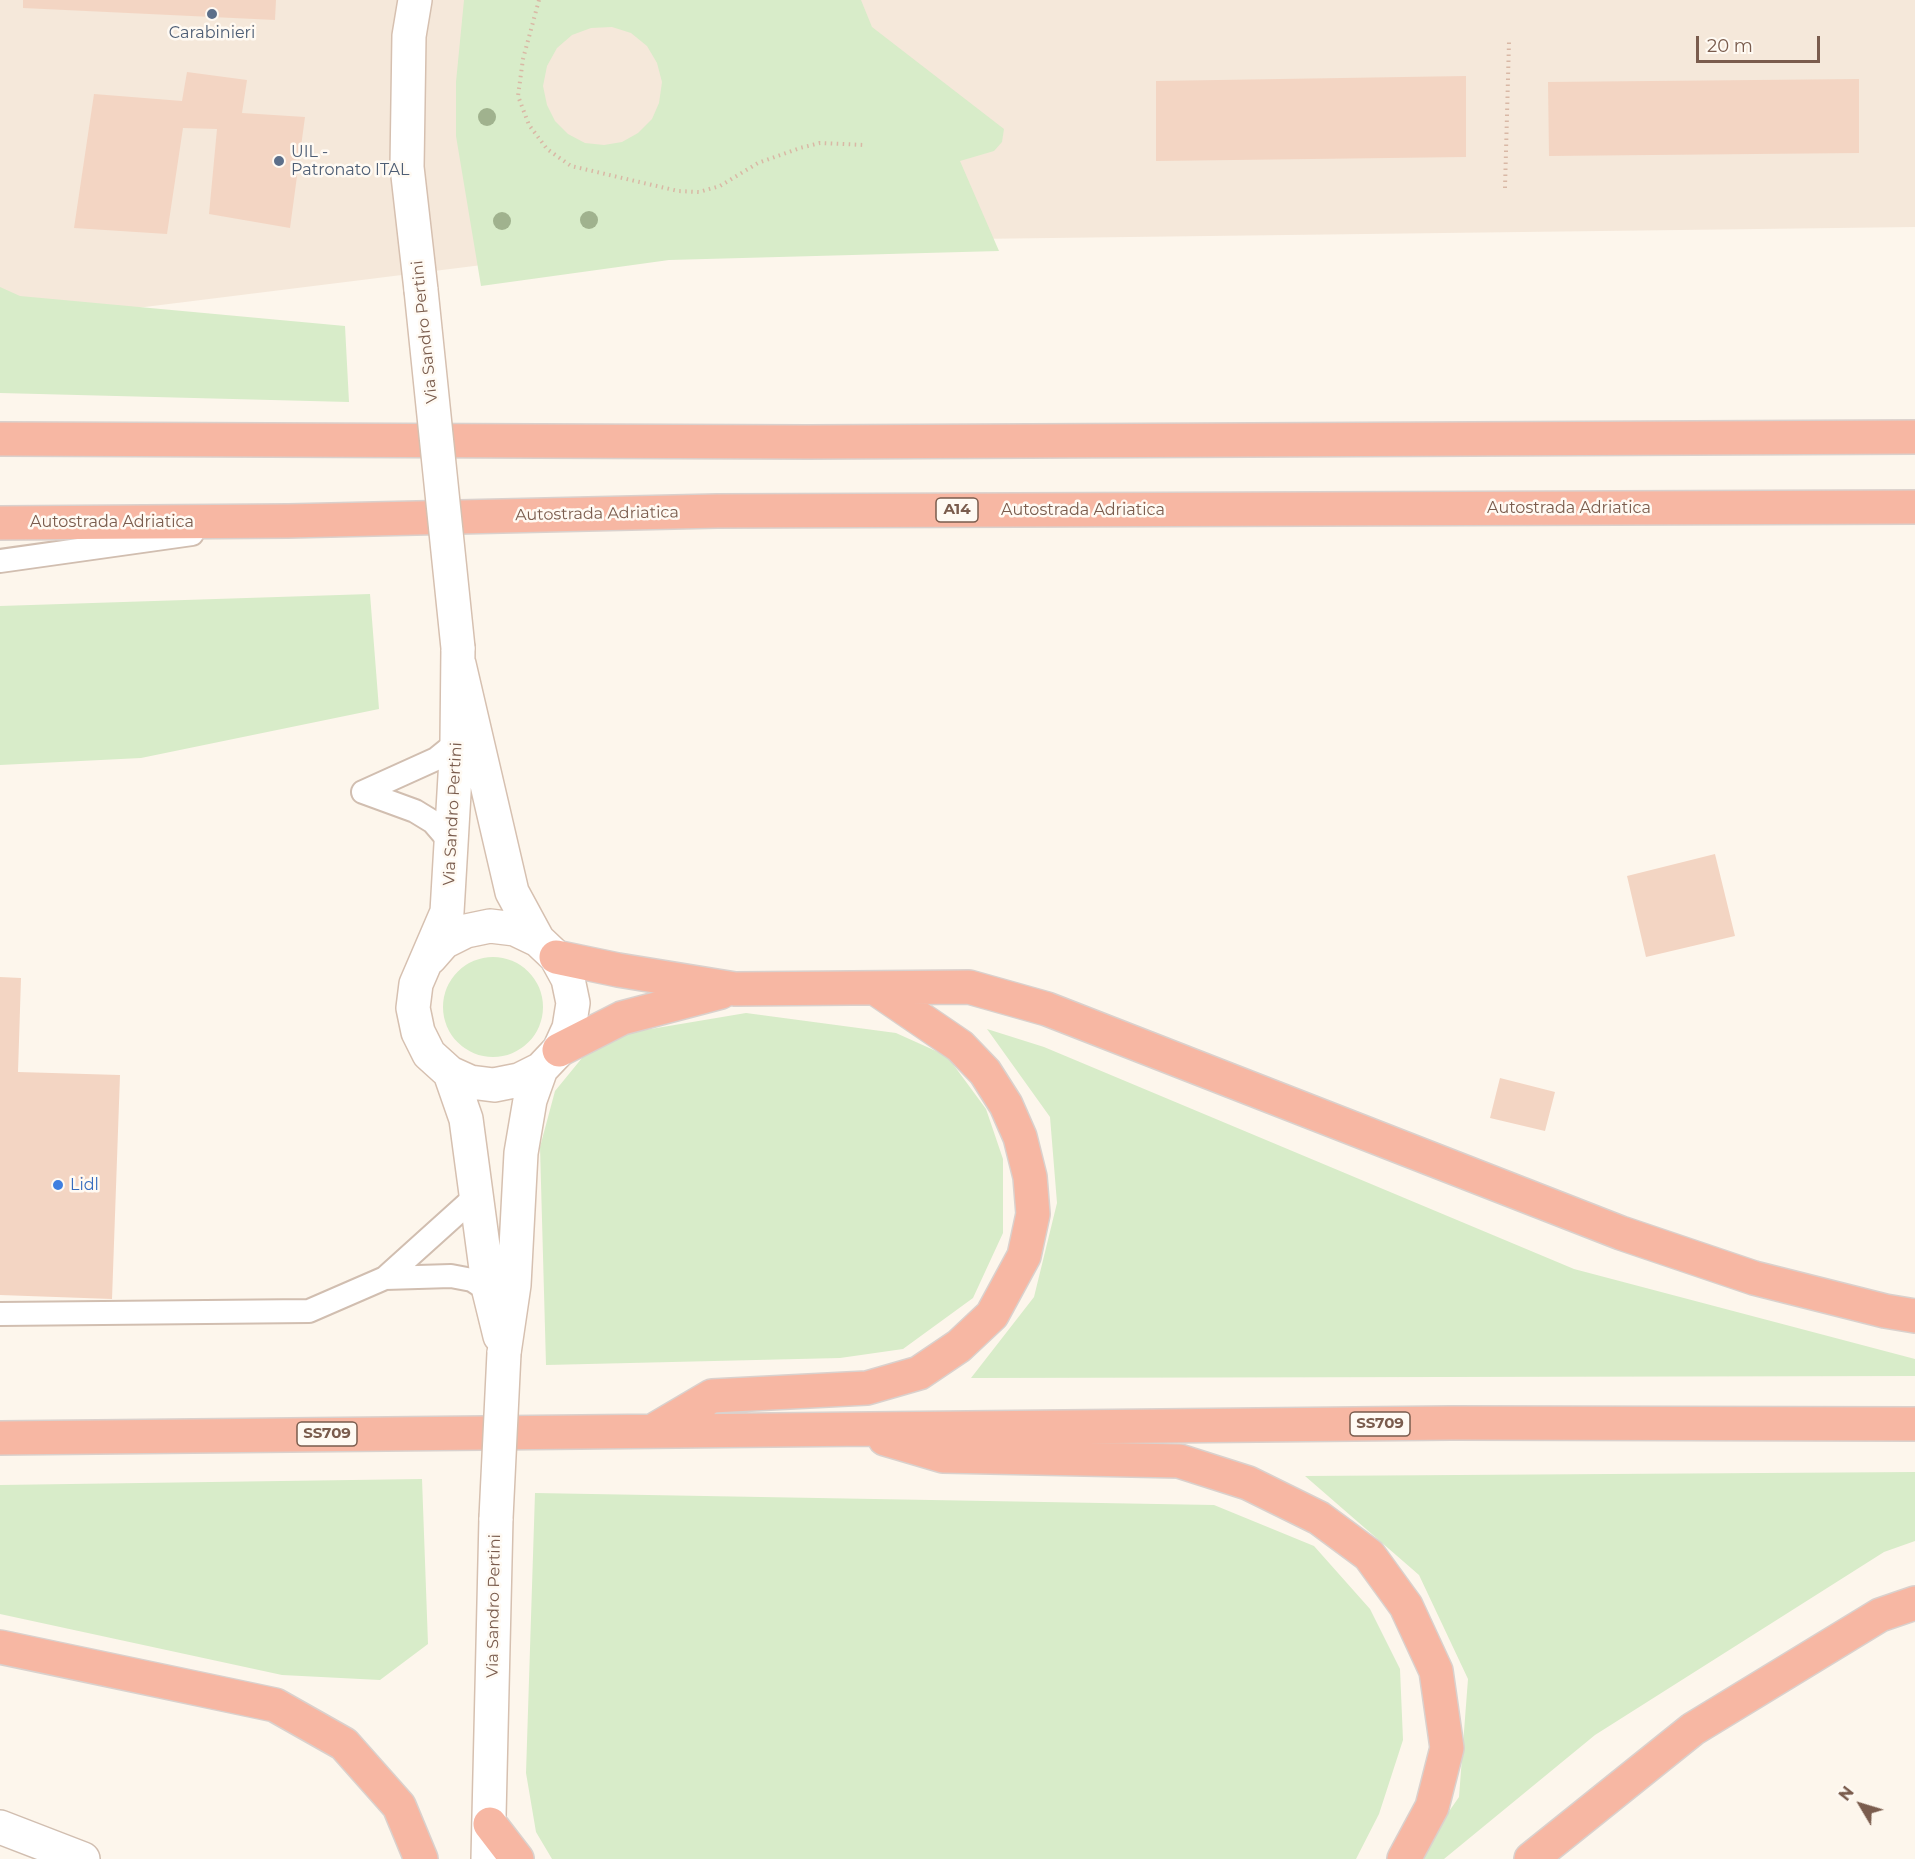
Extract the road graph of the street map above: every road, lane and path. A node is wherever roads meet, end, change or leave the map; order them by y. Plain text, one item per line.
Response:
1 (415, 0) edge
2 (539, 0) edge
3 (1509, 42) dead end
4 (864, 145) dead end
5 (1505, 188) dead end
6 (1915, 437) edge
7 (0, 440) edge
8 (1915, 507) edge
9 (288, 521) junction
10 (0, 523) edge
11 (0, 561) edge
12 (459, 656) junction
13 (457, 742) junction
14 (452, 843) junction
15 (547, 948) junction
16 (427, 961) junction
17 (875, 988) junction
18 (735, 989) junction
19 (550, 1060) junction
20 (450, 1073) junction
21 (476, 1196) junction
22 (385, 1278) junction
23 (489, 1291) junction
24 (0, 1314) edge
25 (1915, 1316) edge
26 (504, 1353) junction
27 (1915, 1424) edge
28 (845, 1429) junction
29 (654, 1431) junction
30 (0, 1438) edge
31 (1915, 1603) edge
32 (0, 1647) edge
33 (490, 1824) junction
34 (0, 1827) edge
35 (83, 1859) edge
36 (421, 1859) edge
37 (488, 1859) edge
38 (517, 1859) edge
39 (1404, 1859) edge
40 (1531, 1859) edge

1 - 12 main road, Via Sandro Pertini, bridge
2 - 4 path
3 - 5 path
6 - 7 highway
8 - 9 highway, Autostrada Adriatica / A14
9 - 10 highway, Autostrada Adriatica / A14
9 - 11 lane
12 - 13 main road, Via Sandro Pertini
12 - 15 main road, Via Sandro Pertini
13 - 14 main road, Via Sandro Pertini
13 - 14 lane
14 - 16 main road, Via Sandro Pertini
15 - 16 main road, Via Sandro Pertini
15 - 18 highway
15 - 19 main road, Via Sandro Pertini
16 - 20 main road, Via Sandro Pertini
17 - 18 highway
17 - 25 highway
17 - 29 highway
18 - 19 highway
19 - 20 main road, Via Sandro Pertini
19 - 26 main road, Via Sandro Pertini
20 - 21 main road, Via Sandro Pertini
21 - 22 lane
21 - 23 main road, Via Sandro Pertini
22 - 23 lane
22 - 24 lane
23 - 26 main road, Via Sandro Pertini
26 - 33 main road, Via Sandro Pertini, bridge
27 - 28 highway, SS709
28 - 29 highway, SS709
28 - 39 highway
29 - 30 highway, SS709
31 - 40 highway
32 - 36 highway
33 - 37 main road, Via Sandro Pertini
33 - 38 highway
34 - 35 main road

